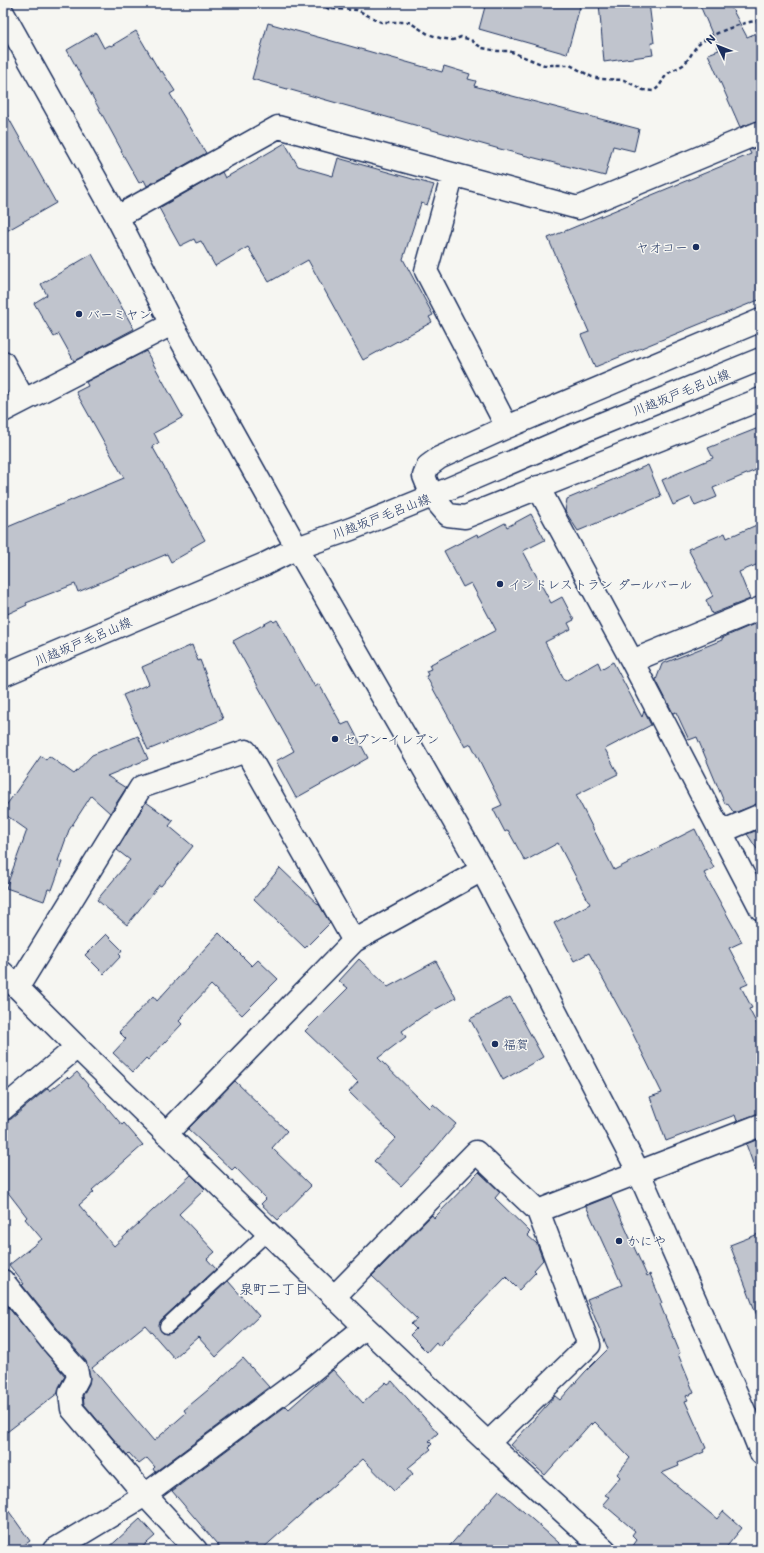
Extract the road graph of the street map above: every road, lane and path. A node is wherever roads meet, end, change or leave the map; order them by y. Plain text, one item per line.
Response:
1 (320, 3) edge
2 (3, 13) edge
3 (761, 21) edge
4 (761, 132) edge
5 (453, 174) junction
6 (117, 217) junction
7 (761, 320) edge
8 (172, 324) junction
9 (761, 359) edge
10 (3, 362) edge
11 (761, 399) edge
12 (24, 400) junction
13 (3, 411) edge
14 (507, 427) junction
15 (538, 487) junction
16 (432, 496) junction
17 (297, 548) junction
18 (761, 608) edge
19 (632, 661) junction
20 (3, 675) edge
21 (761, 815) edge
22 (721, 832) junction
23 (482, 870) junction
24 (761, 909) edge
25 (354, 941) junction
26 (10, 980) edge
27 (77, 1047) junction
28 (3, 1109) edge
29 (761, 1125) edge
30 (166, 1134) junction
31 (639, 1173) junction
32 (538, 1211) junction
33 (268, 1232) junction
34 (3, 1281) edge
35 (334, 1297) junction
36 (167, 1326) dead end
37 (365, 1327) junction
38 (488, 1443) junction
39 (761, 1453) edge
40 (145, 1495) junction
41 (54, 1550) edge
42 (196, 1550) edge
43 (605, 1550) edge

1 - 3 path
2 - 6 street
4 - 5 street
5 - 6 street
5 - 14 street
6 - 8 street
7 - 14 street
8 - 12 street
8 - 17 street
9 - 16 street, 川越坂戸毛呂山線
10 - 12 street
11 - 15 street
12 - 13 street
14 - 16 street
15 - 16 street
15 - 19 street
16 - 17 street, 川越坂戸毛呂山線
17 - 20 street, 川越坂戸毛呂山線
17 - 23 street
18 - 19 street
19 - 22 street
21 - 22 street
22 - 24 street
23 - 25 street
23 - 31 street
25 - 26 street
25 - 30 street
26 - 27 street
27 - 28 street
27 - 30 street
29 - 31 street
30 - 33 street
31 - 32 street
31 - 39 street
32 - 35 street
32 - 38 street
33 - 35 street
33 - 36 lane
34 - 40 street
35 - 37 street
37 - 38 street
37 - 40 street
38 - 43 street
40 - 41 street
40 - 42 street

